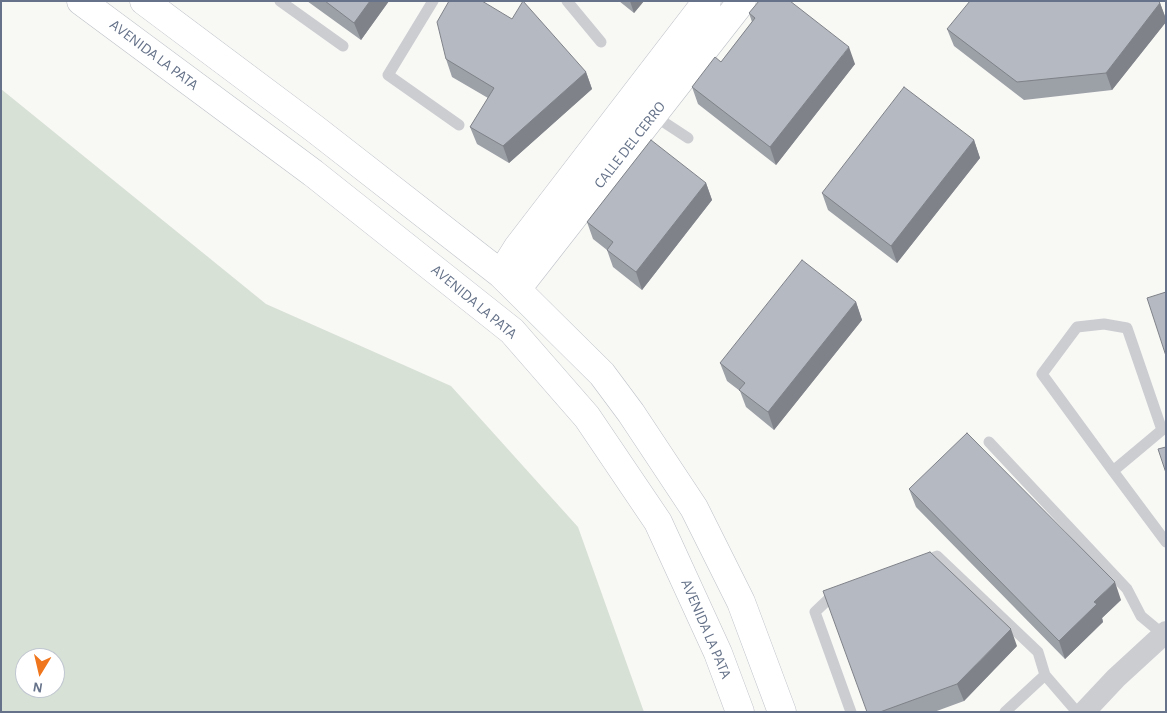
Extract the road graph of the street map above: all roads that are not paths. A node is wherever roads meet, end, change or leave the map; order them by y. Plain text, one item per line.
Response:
1 (82, 1) edge
2 (144, 1) edge
3 (280, 1) edge
4 (433, 1) edge
5 (567, 1) edge
6 (707, 1) edge
7 (742, 1) edge
8 (601, 42) dead end
9 (343, 46) dead end
10 (653, 116) junction
11 (458, 125) dead end
12 (688, 138) dead end
13 (509, 282) junction
14 (512, 331) junction
15 (989, 442) dead end
16 (1113, 471) junction
17 (1166, 542) edge
18 (909, 566) edge
19 (854, 586) edge
20 (1165, 635) edge
21 (1045, 675) junction
22 (1087, 710) edge
23 (740, 712) edge
24 (782, 712) edge
25 (851, 712) edge
26 (1005, 712) edge

1 - 14 main road, AVENIDA LA PATA
2 - 13 main road
3 - 9 lane
4 - 11 lane
5 - 8 lane
6 - 13 main road, CALLE DEL CERRO
7 - 10 main road, CALLE DEL CERRO
10 - 12 lane
10 - 13 main road, CALLE DEL CERRO
13 - 14 main road
13 - 24 main road
14 - 23 main road, AVENIDA LA PATA
15 - 20 lane
16 - 16 lane
16 - 17 lane
18 - 21 lane
19 - 25 lane
20 - 22 street
21 - 22 lane
21 - 26 lane

